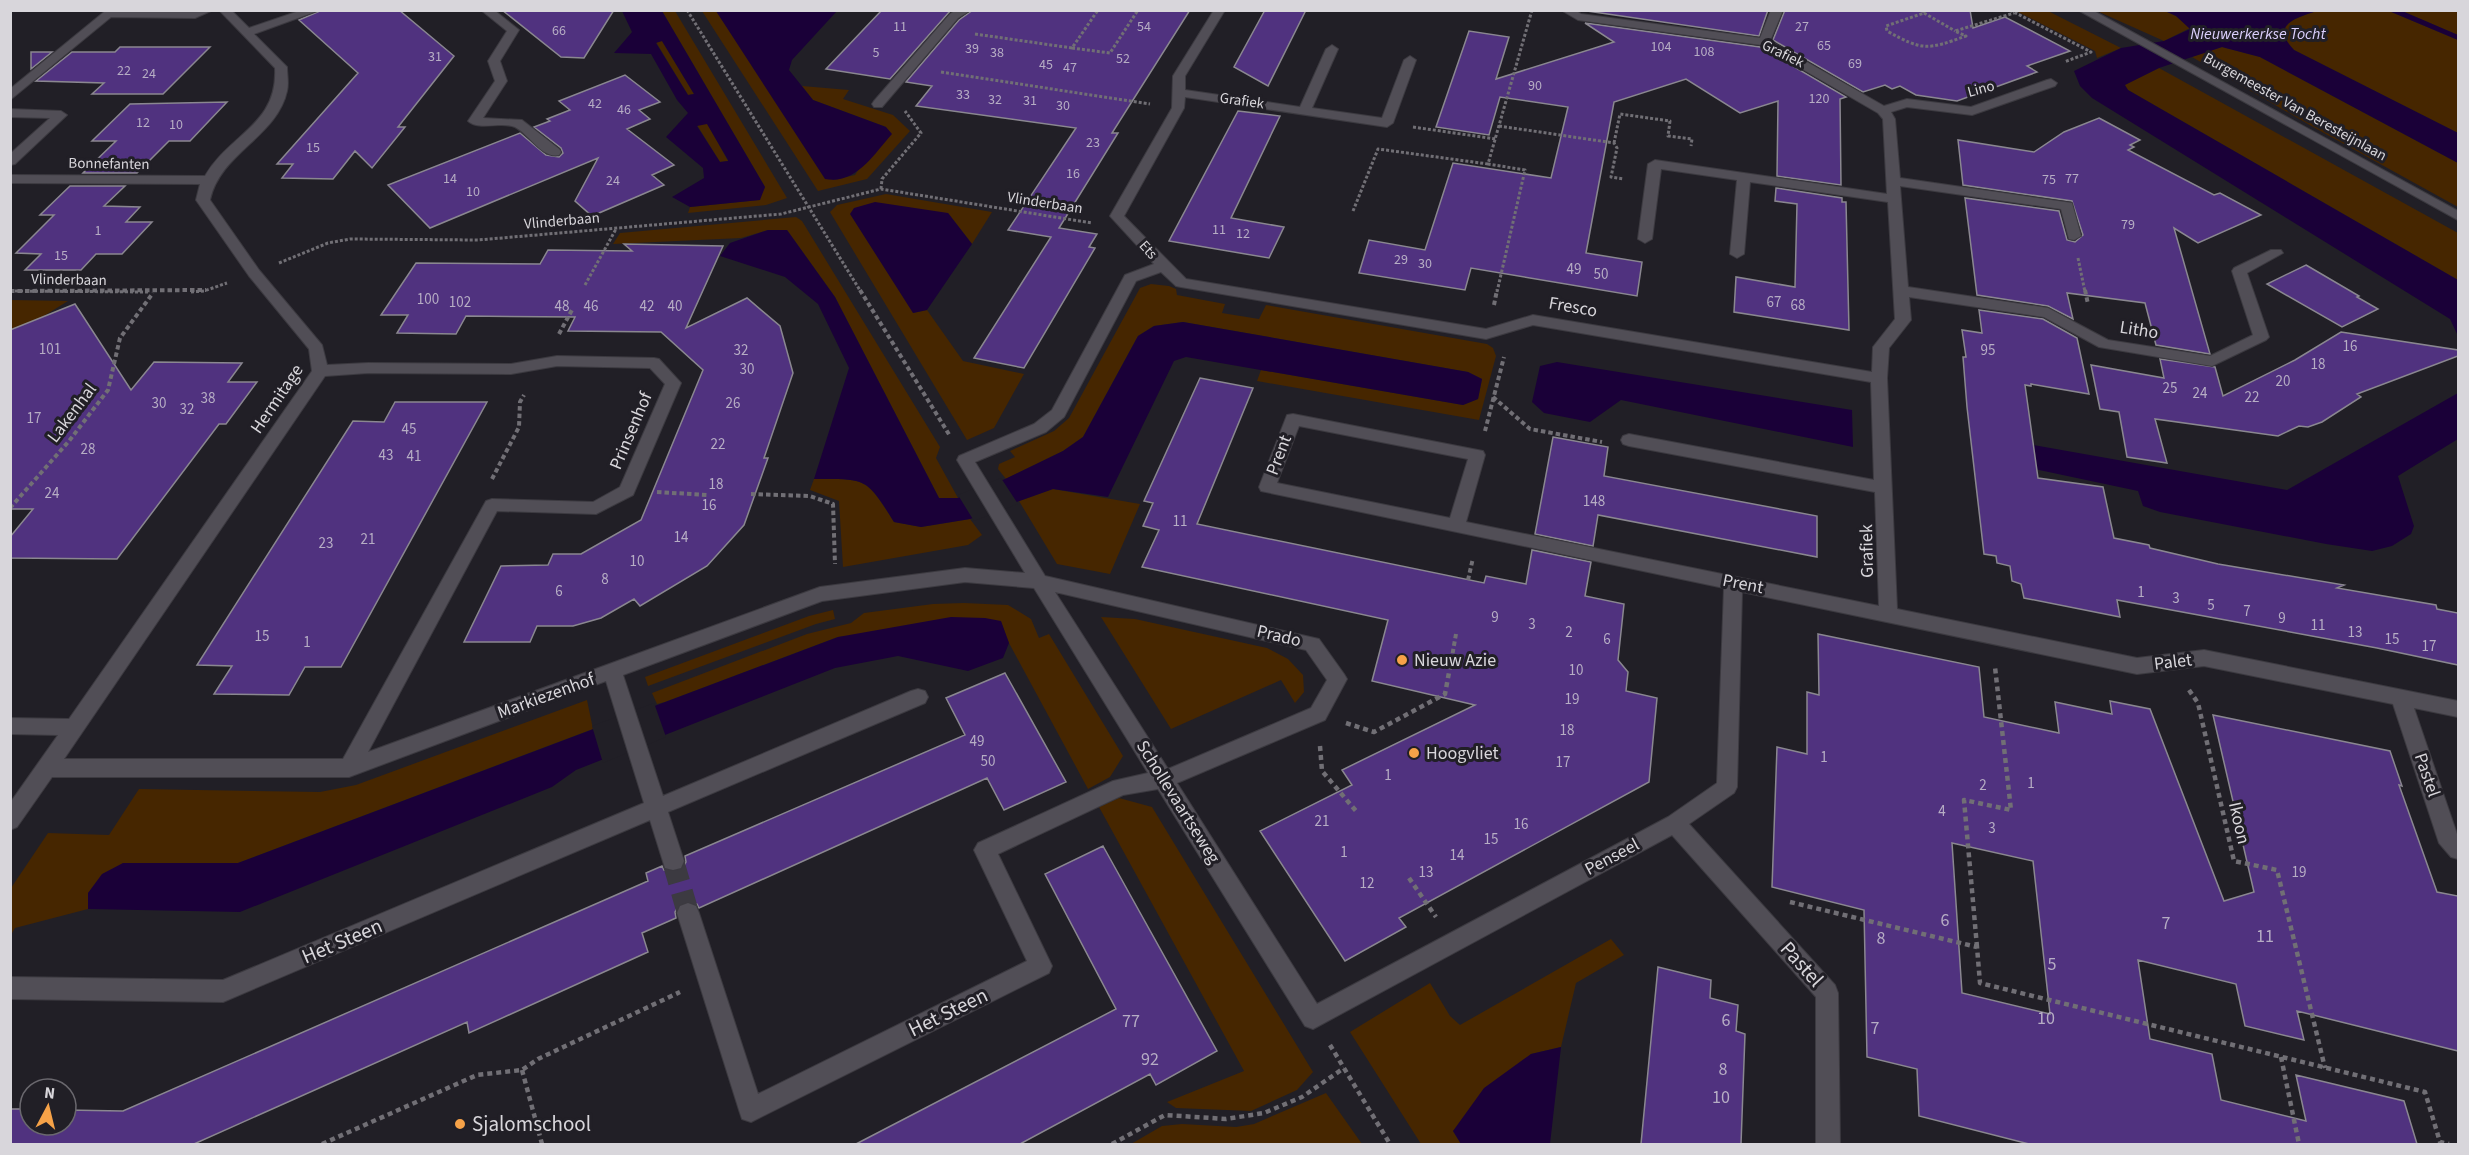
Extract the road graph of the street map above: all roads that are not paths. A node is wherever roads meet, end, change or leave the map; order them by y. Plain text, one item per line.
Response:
1 (208, 10) edge
2 (224, 10) edge
3 (315, 10) edge
4 (486, 10) edge
5 (966, 10) edge
6 (1220, 10) edge
7 (1566, 10) edge
8 (1778, 10) edge
9 (2083, 10) edge
10 (110, 12) edge
11 (248, 32) junction
12 (1764, 42) junction
13 (1332, 49) dead end
14 (1410, 60) dead end
15 (2052, 83) road end
16 (1180, 93) junction
17 (10, 96) edge
18 (878, 104) road end
19 (1883, 110) junction
20 (1304, 111) junction
21 (10, 113) edge
22 (554, 152) dead end
23 (10, 161) edge
24 (1744, 177) junction
25 (10, 179) edge
26 (206, 180) junction
27 (1894, 181) junction
28 (1894, 199) junction
29 (2458, 216) edge
30 (2074, 236) road end
31 (1645, 239) dead end
32 (2276, 253) dead end
33 (1737, 254) dead end
34 (1162, 266) junction
35 (1902, 291) junction
36 (320, 371) junction
37 (1879, 378) junction
38 (1629, 440) road end
39 (965, 460) joint
40 (1885, 488) junction
41 (1456, 526) junction
42 (1037, 581) junction
43 (1733, 582) junction
44 (1888, 613) junction
45 (613, 672) junction
46 (918, 697) dead end
47 (2400, 697) junction
48 (2458, 709) edge
49 (10, 726) edge
50 (75, 727) junction
51 (48, 768) junction
52 (349, 768) junction
53 (1165, 779) junction
54 (657, 808) junction
55 (12, 817) edge
56 (1675, 823) junction
57 (2458, 850) edge
58 (673, 861) tunnel mouth
59 (688, 913) tunnel mouth
60 (10, 988) edge
61 (1313, 1018) joint
62 (1828, 1144) edge

1 - 10 street
2 - 11 street
3 - 11 street
4 - 22 street
5 - 18 street
6 - 16 street
7 - 12 street, Grafiek
8 - 12 street
9 - 29 street, Burgemeester Van Beresteijnlaan
10 - 17 street
11 - 26 street
12 - 19 street, Grafiek
13 - 20 street
14 - 20 street, Grafiek
15 - 19 street, Lino
16 - 20 street, Grafiek
16 - 34 street, Ets
19 - 27 street, Grafiek
21 - 23 street
24 - 28 street
24 - 31 street
24 - 33 street
25 - 26 street, Bonnefanten
26 - 36 street, Hermitage
27 - 28 street, Grafiek
27 - 30 street
28 - 35 street, Grafiek
32 - 35 street, Litho
34 - 37 street, Fresco
34 - 39 street, Ets
35 - 37 street, Grafiek
36 - 50 street, Hermitage
36 - 52 street, Prinsenhof
37 - 40 street, Grafiek
38 - 40 street
39 - 42 street, Schollevaartseweg
40 - 44 street, Grafiek
41 - 41 street, Prent
41 - 43 street, Prent
42 - 45 street, Markiezenhof
42 - 53 street, Schollevaartseweg
42 - 53 street, Prado
43 - 44 street, Prent
43 - 56 street, Penseel
44 - 47 street, Palet
45 - 52 street, Markiezenhof
45 - 54 street
46 - 54 street, Het Steen
47 - 48 street, Palet
47 - 57 street, Pastel
49 - 50 street
50 - 51 street, Hermitage
51 - 52 street, Markiezenhof
51 - 55 street, Hermitage
53 - 59 street, Het Steen
53 - 61 street, Schollevaartseweg
54 - 58 street
54 - 60 street, Het Steen
56 - 61 street, Penseel
56 - 62 street, Pastel

